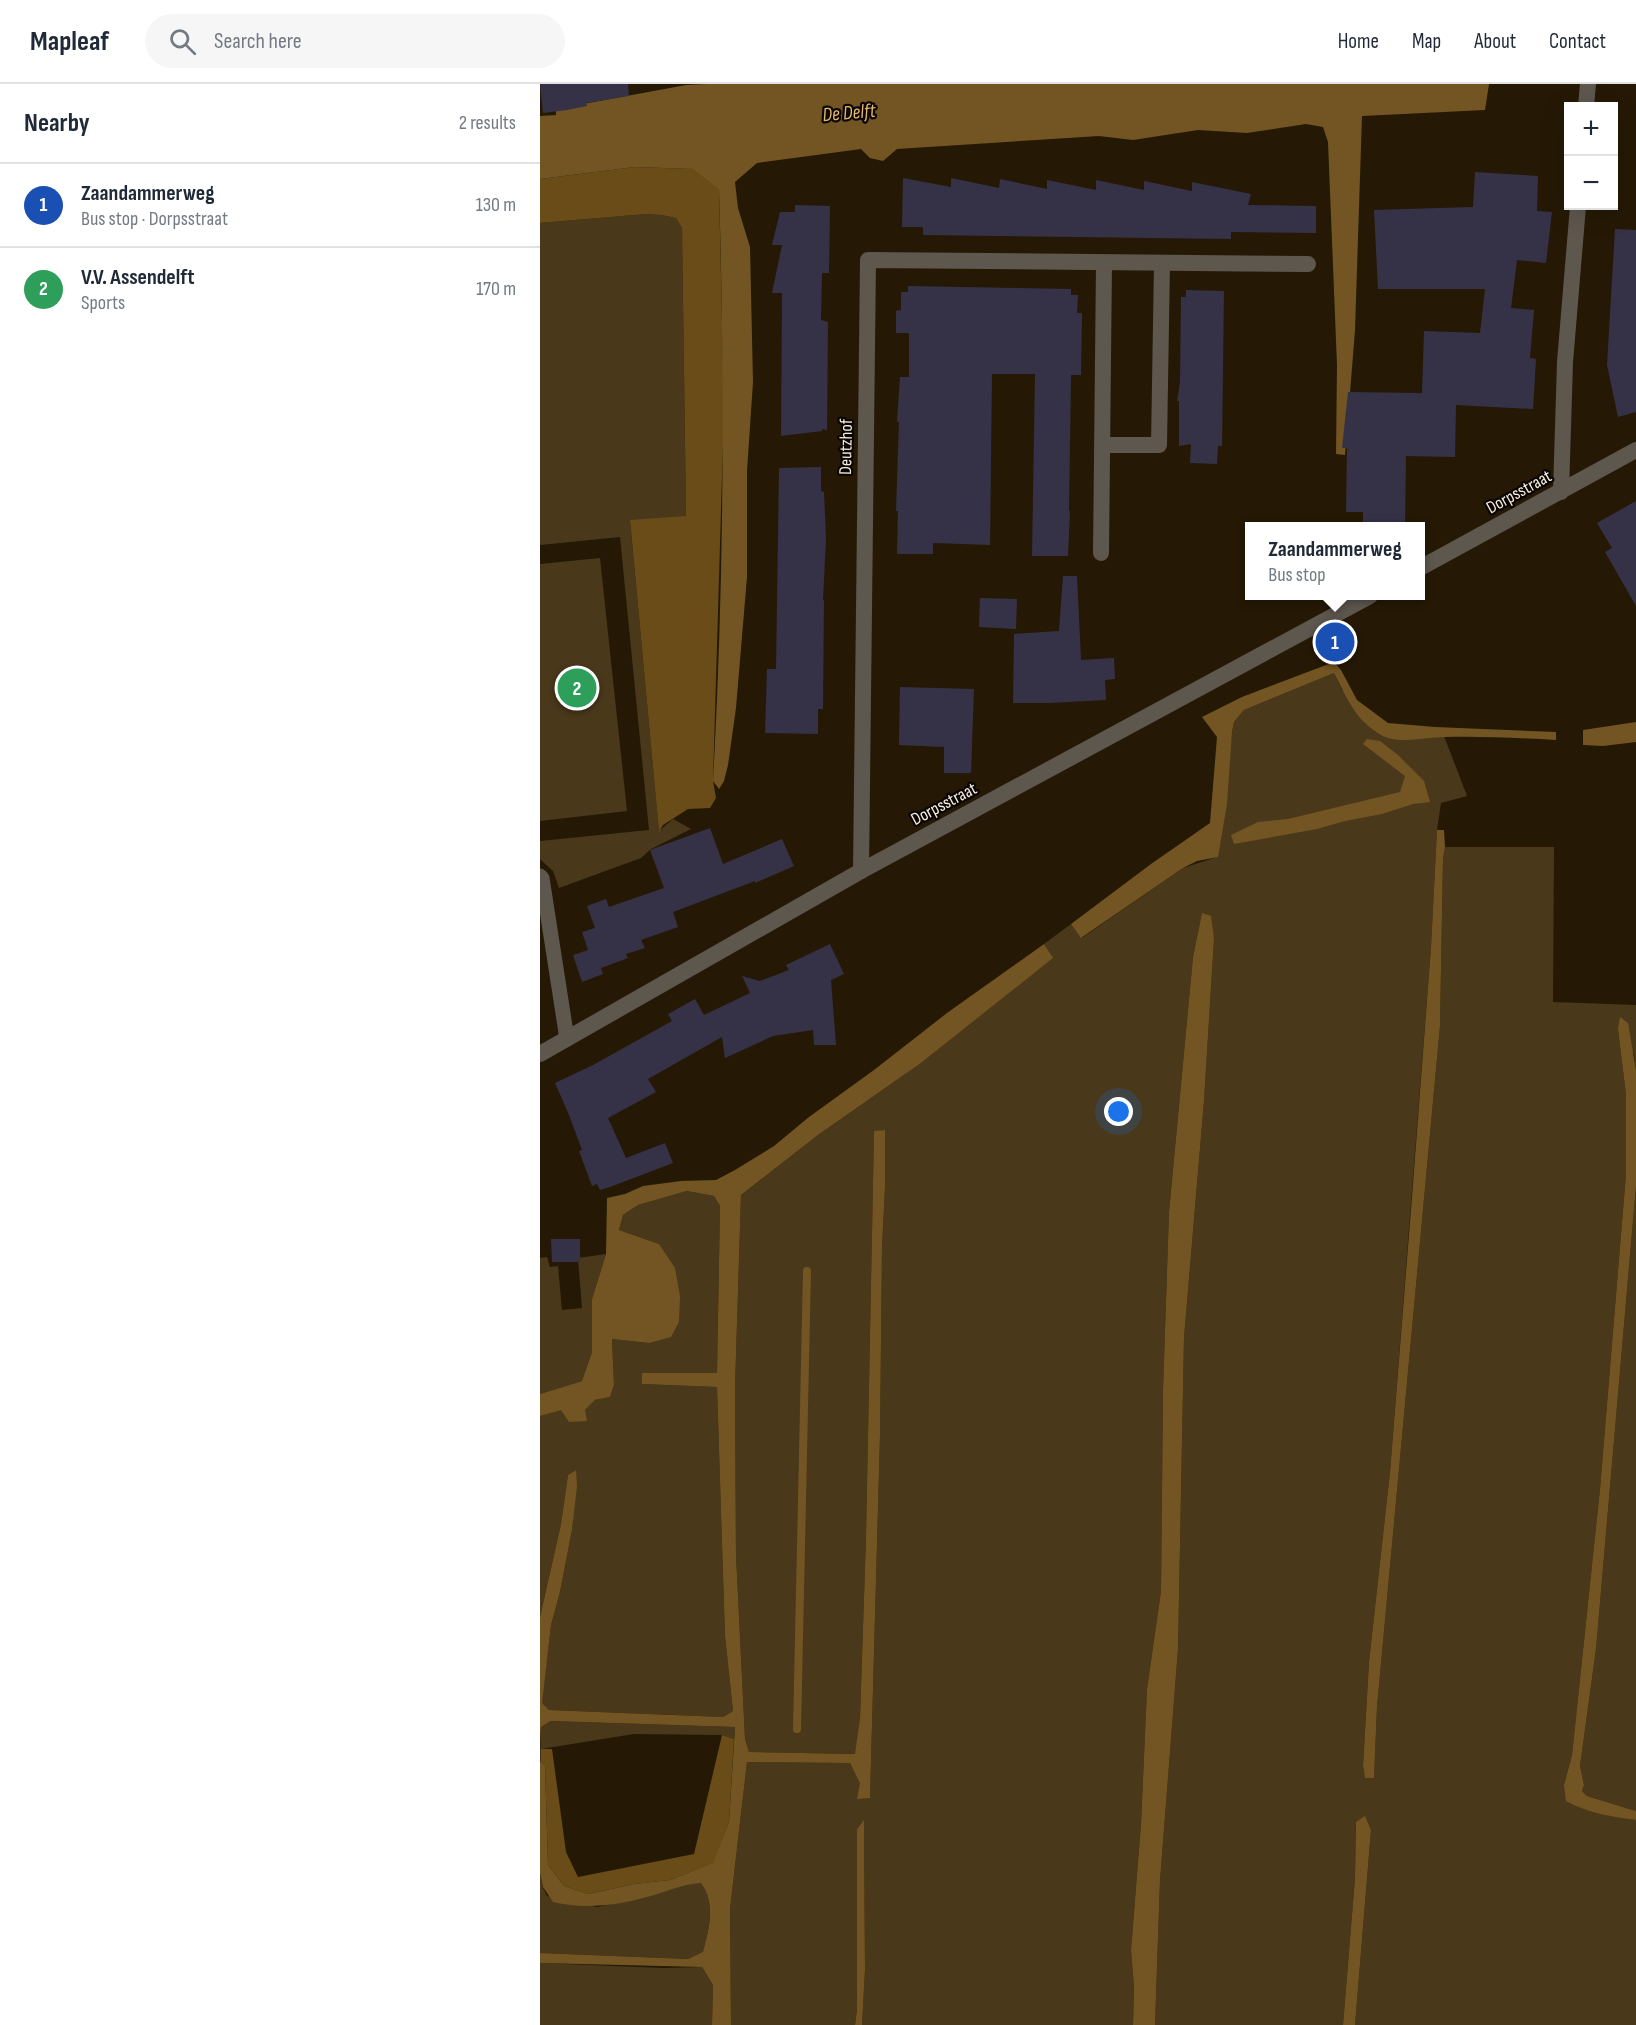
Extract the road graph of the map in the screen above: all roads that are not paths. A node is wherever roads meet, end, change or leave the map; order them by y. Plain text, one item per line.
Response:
1 (1588, 84) edge
2 (1586, 102) edge
3 (1578, 210) edge
4 (1104, 263) junction
5 (1162, 263) junction
6 (1308, 264) dead end
7 (1103, 445) junction
8 (1636, 450) edge
9 (1561, 492) junction
10 (1101, 553) dead end
11 (1425, 565) edge
12 (1363, 600) edge
13 (861, 871) junction
14 (540, 876) edge
15 (567, 1039) junction
16 (540, 1054) edge

1 - 2 street
3 - 9 street
4 - 5 street, Deutzhof
4 - 7 street
4 - 13 street, Deutzhof
5 - 6 street, Deutzhof
5 - 7 street
7 - 10 street
8 - 9 street, Dorpsstraat
9 - 11 street, Dorpsstraat
12 - 13 street, Dorpsstraat
13 - 15 street, Dorpsstraat
14 - 15 lane
15 - 16 street, Dorpsstraat

